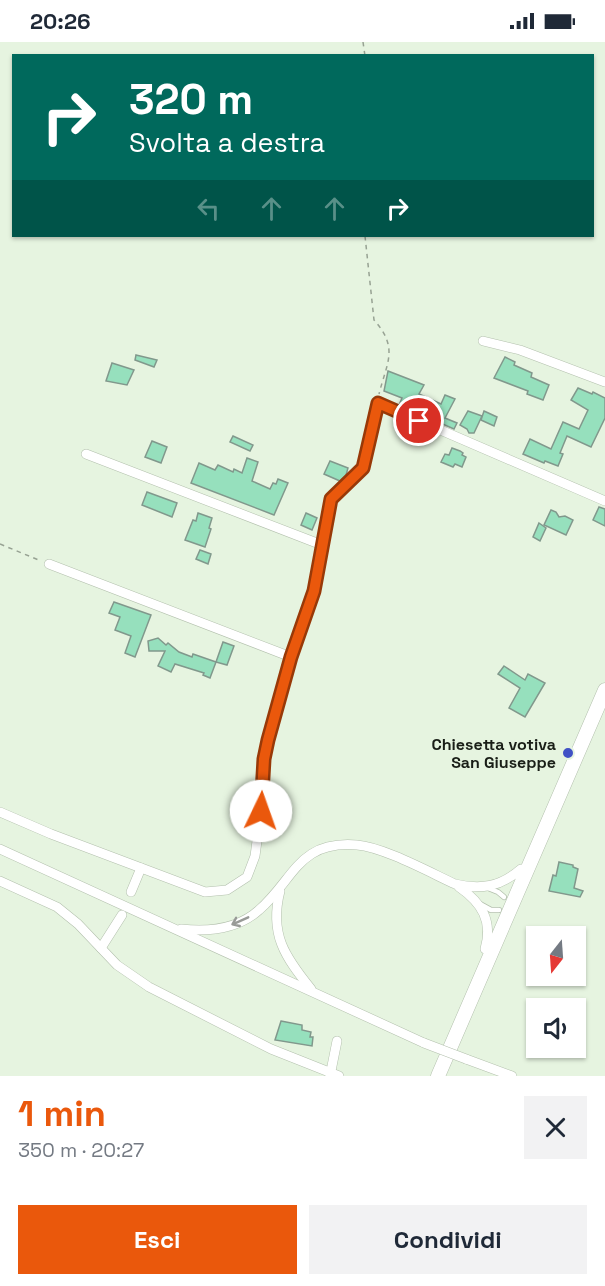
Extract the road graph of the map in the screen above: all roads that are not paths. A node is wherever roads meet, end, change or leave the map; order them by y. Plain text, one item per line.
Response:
1 (483, 341) dead end
2 (605, 382) edge
3 (86, 454) dead end
4 (605, 501) edge
5 (322, 545) junction
6 (49, 564) road end
7 (291, 657) junction
8 (605, 690) edge
9 (0, 812) edge
10 (0, 849) edge
11 (141, 868) junction
12 (521, 869) dead end
13 (0, 880) edge
14 (283, 882) junction
15 (455, 884) junction
16 (478, 887) junction
17 (131, 892) dead end
18 (504, 897) dead end
19 (476, 901) junction
20 (500, 910) dead end
21 (122, 915) dead end
22 (173, 928) junction
23 (101, 948) junction
24 (485, 949) dead end
25 (313, 992) junction
26 (337, 1041) dead end
27 (333, 1075) edge
28 (438, 1076) edge
29 (512, 1076) edge

1 - 2 street
3 - 5 street
4 - 5 street
5 - 7 street
6 - 7 street
7 - 11 street
8 - 28 main road
9 - 11 street
10 - 22 street
11 - 17 street
12 - 16 street
13 - 23 street
14 - 15 street
14 -> 22 street
14 - 25 street
15 - 16 street
15 - 19 street
16 - 18 lane
19 - 20 lane
19 - 24 street
21 - 23 street
22 - 25 street
23 - 27 street
25 - 29 street, bridge
26 - 27 street

